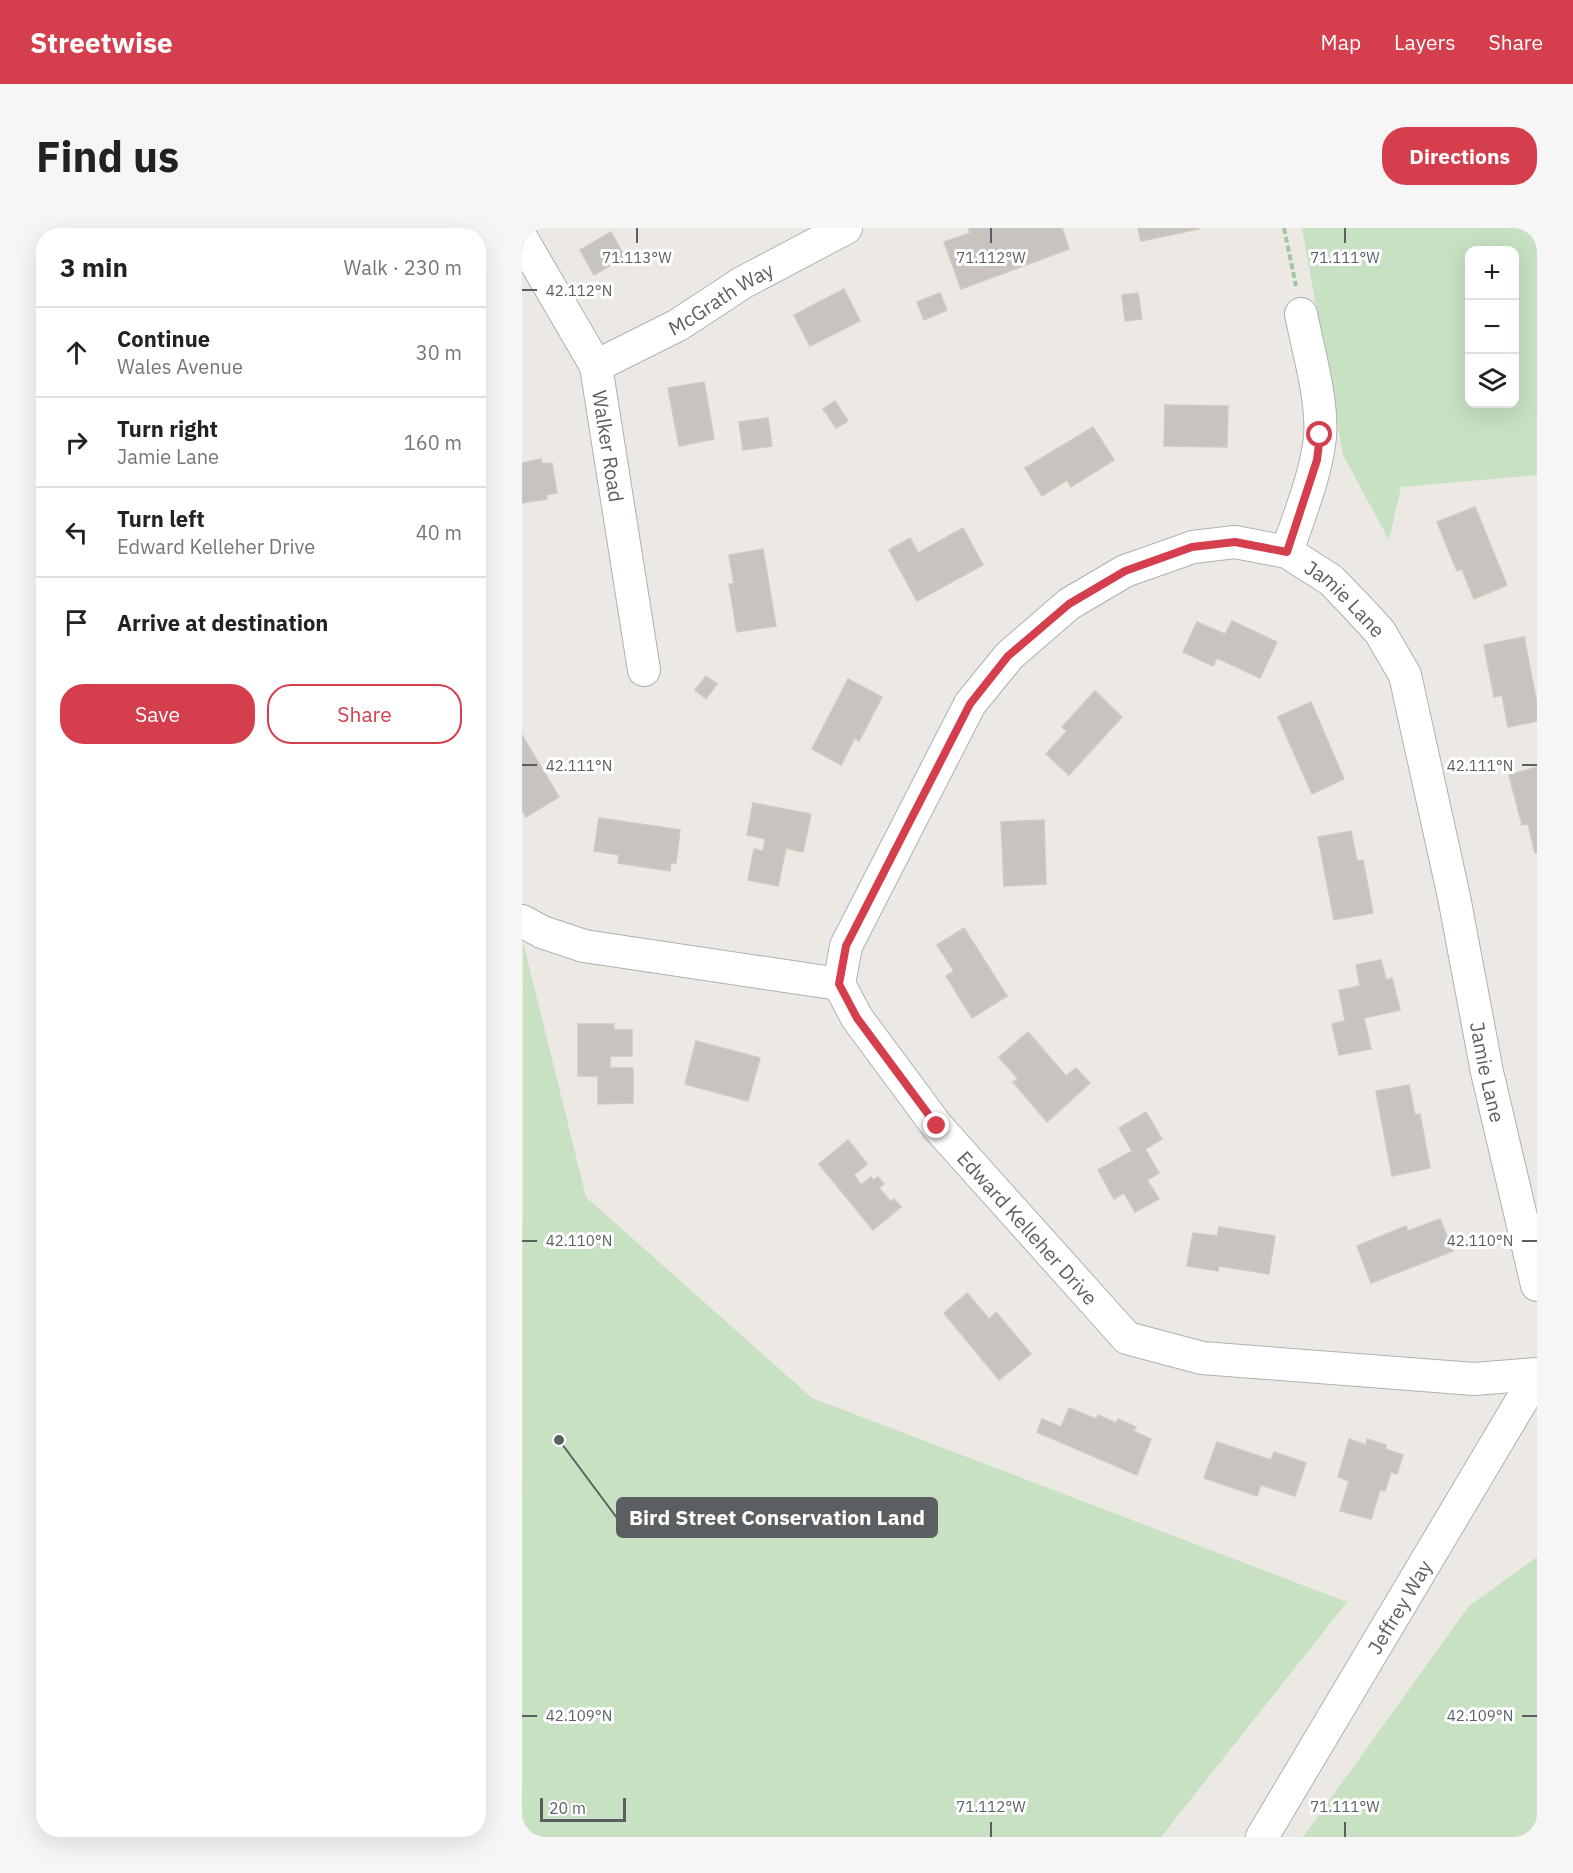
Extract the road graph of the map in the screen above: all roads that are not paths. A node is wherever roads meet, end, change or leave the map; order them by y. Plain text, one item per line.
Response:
1 (846, 228) edge
2 (522, 239) edge
3 (1301, 314) road end
4 (596, 366) junction
5 (1287, 552) junction
6 (644, 670) dead end
7 (522, 921) edge
8 (839, 984) junction
9 (1537, 1285) edge
10 (1537, 1374) edge
11 (1262, 1837) edge

1 - 4 street, McGrath Way
2 - 4 street, Walker Road
3 - 5 street
4 - 6 street, Walker Road
5 - 8 street, Jamie Lane
5 - 9 street, Jamie Lane
7 - 8 street
8 - 10 street, Edward Kelleher Drive
10 - 11 street, Jeffrey Way

